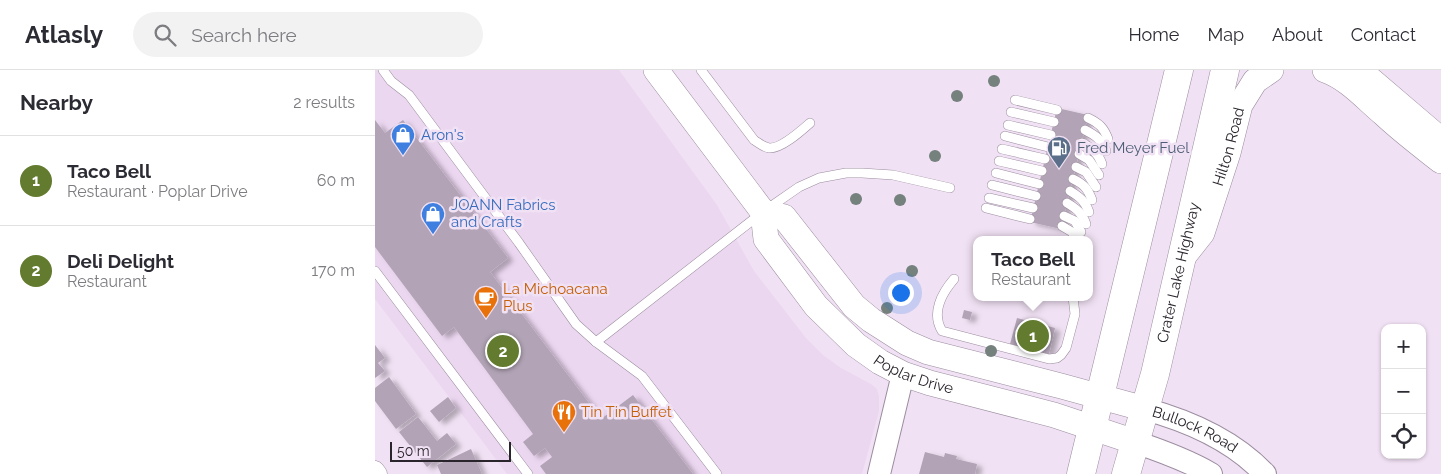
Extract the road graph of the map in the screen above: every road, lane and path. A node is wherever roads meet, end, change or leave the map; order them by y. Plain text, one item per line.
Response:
1 (383, 70) edge
2 (656, 70) edge
3 (701, 70) edge
4 (1179, 70) edge
5 (1225, 70) edge
6 (1271, 70) edge
7 (1325, 70) edge
8 (1359, 70) edge
9 (1015, 100) dead end
10 (1057, 110) dead end
11 (1011, 112) dead end
12 (1088, 118) dead end
13 (810, 122) dead end
14 (1054, 122) dead end
15 (1008, 125) dead end
16 (1085, 130) dead end
17 (1051, 135) dead end
18 (1005, 136) dead end
19 (1109, 139) dead end
20 (1441, 140) edge
21 (1082, 143) dead end
22 (1048, 147) dead end
23 (1002, 149) dead end
24 (1105, 150) dead end
25 (1079, 154) dead end
26 (1045, 159) dead end
27 (999, 161) dead end
28 (1441, 161) edge
29 (1102, 164) dead end
30 (1076, 167) dead end
31 (1042, 171) dead end
32 (995, 173) dead end
33 (1099, 175) dead end
34 (1073, 179) dead end
35 (1039, 184) dead end
36 (993, 185) dead end
37 (1096, 187) dead end
38 (950, 188) dead end
39 (1070, 191) dead end
40 (1036, 196) dead end
41 (989, 198) dead end
42 (1092, 200) dead end
43 (1067, 203) dead end
44 (986, 208) dead end
45 (1033, 208) dead end
46 (763, 212) junction
47 (1089, 212) dead end
48 (1064, 216) dead end
49 (1030, 219) dead end
50 (1062, 226) dead end
51 (1081, 232) edge
52 (1183, 258) junction
53 (375, 271) edge
54 (953, 278) dead end
55 (1073, 301) edge
56 (596, 342) junction
57 (903, 374) junction
58 (1099, 396) junction
59 (1145, 409) junction
60 (1092, 427) junction
61 (1135, 442) junction
62 (375, 470) edge
63 (378, 474) edge
64 (528, 474) edge
65 (717, 474) edge
66 (879, 474) edge
67 (1081, 474) edge
68 (1126, 474) edge
69 (1211, 474) edge
70 (1265, 474) edge

1 - 56 lane
2 - 46 main road
3 - 13 lane
4 - 58 highway
5 - 52 highway, Crater Lake Highway
6 - 52 main road, Hilton Road
7 - 28 main road
8 - 20 main road
9 - 10 lane
11 - 14 lane
12 - 19 lane
15 - 17 lane
16 - 24 lane
18 - 22 lane
21 - 29 lane
23 - 26 lane
25 - 33 lane
27 - 31 lane
30 - 37 lane
32 - 35 lane
34 - 42 lane
36 - 40 lane
38 - 46 lane
39 - 47 lane
41 - 45 lane
43 - 51 lane
44 - 49 lane
46 - 56 lane
46 - 57 main road, Poplar Drive
46 - 58 main road, Poplar Drive
48 - 51 lane
50 - 51 lane
52 - 59 highway, Crater Lake Highway
53 - 64 lane
54 - 55 lane
56 - 65 lane
57 - 60 main road, Poplar Drive
57 - 66 street
58 - 59 main road, Poplar Drive
58 - 60 highway
59 - 61 highway, Crater Lake Highway
59 - 70 street, Bullock Road
60 - 61 main road, Poplar Drive
60 - 67 highway
61 - 68 highway, Crater Lake Highway
61 - 69 street, Bullock Road
62 - 63 street

